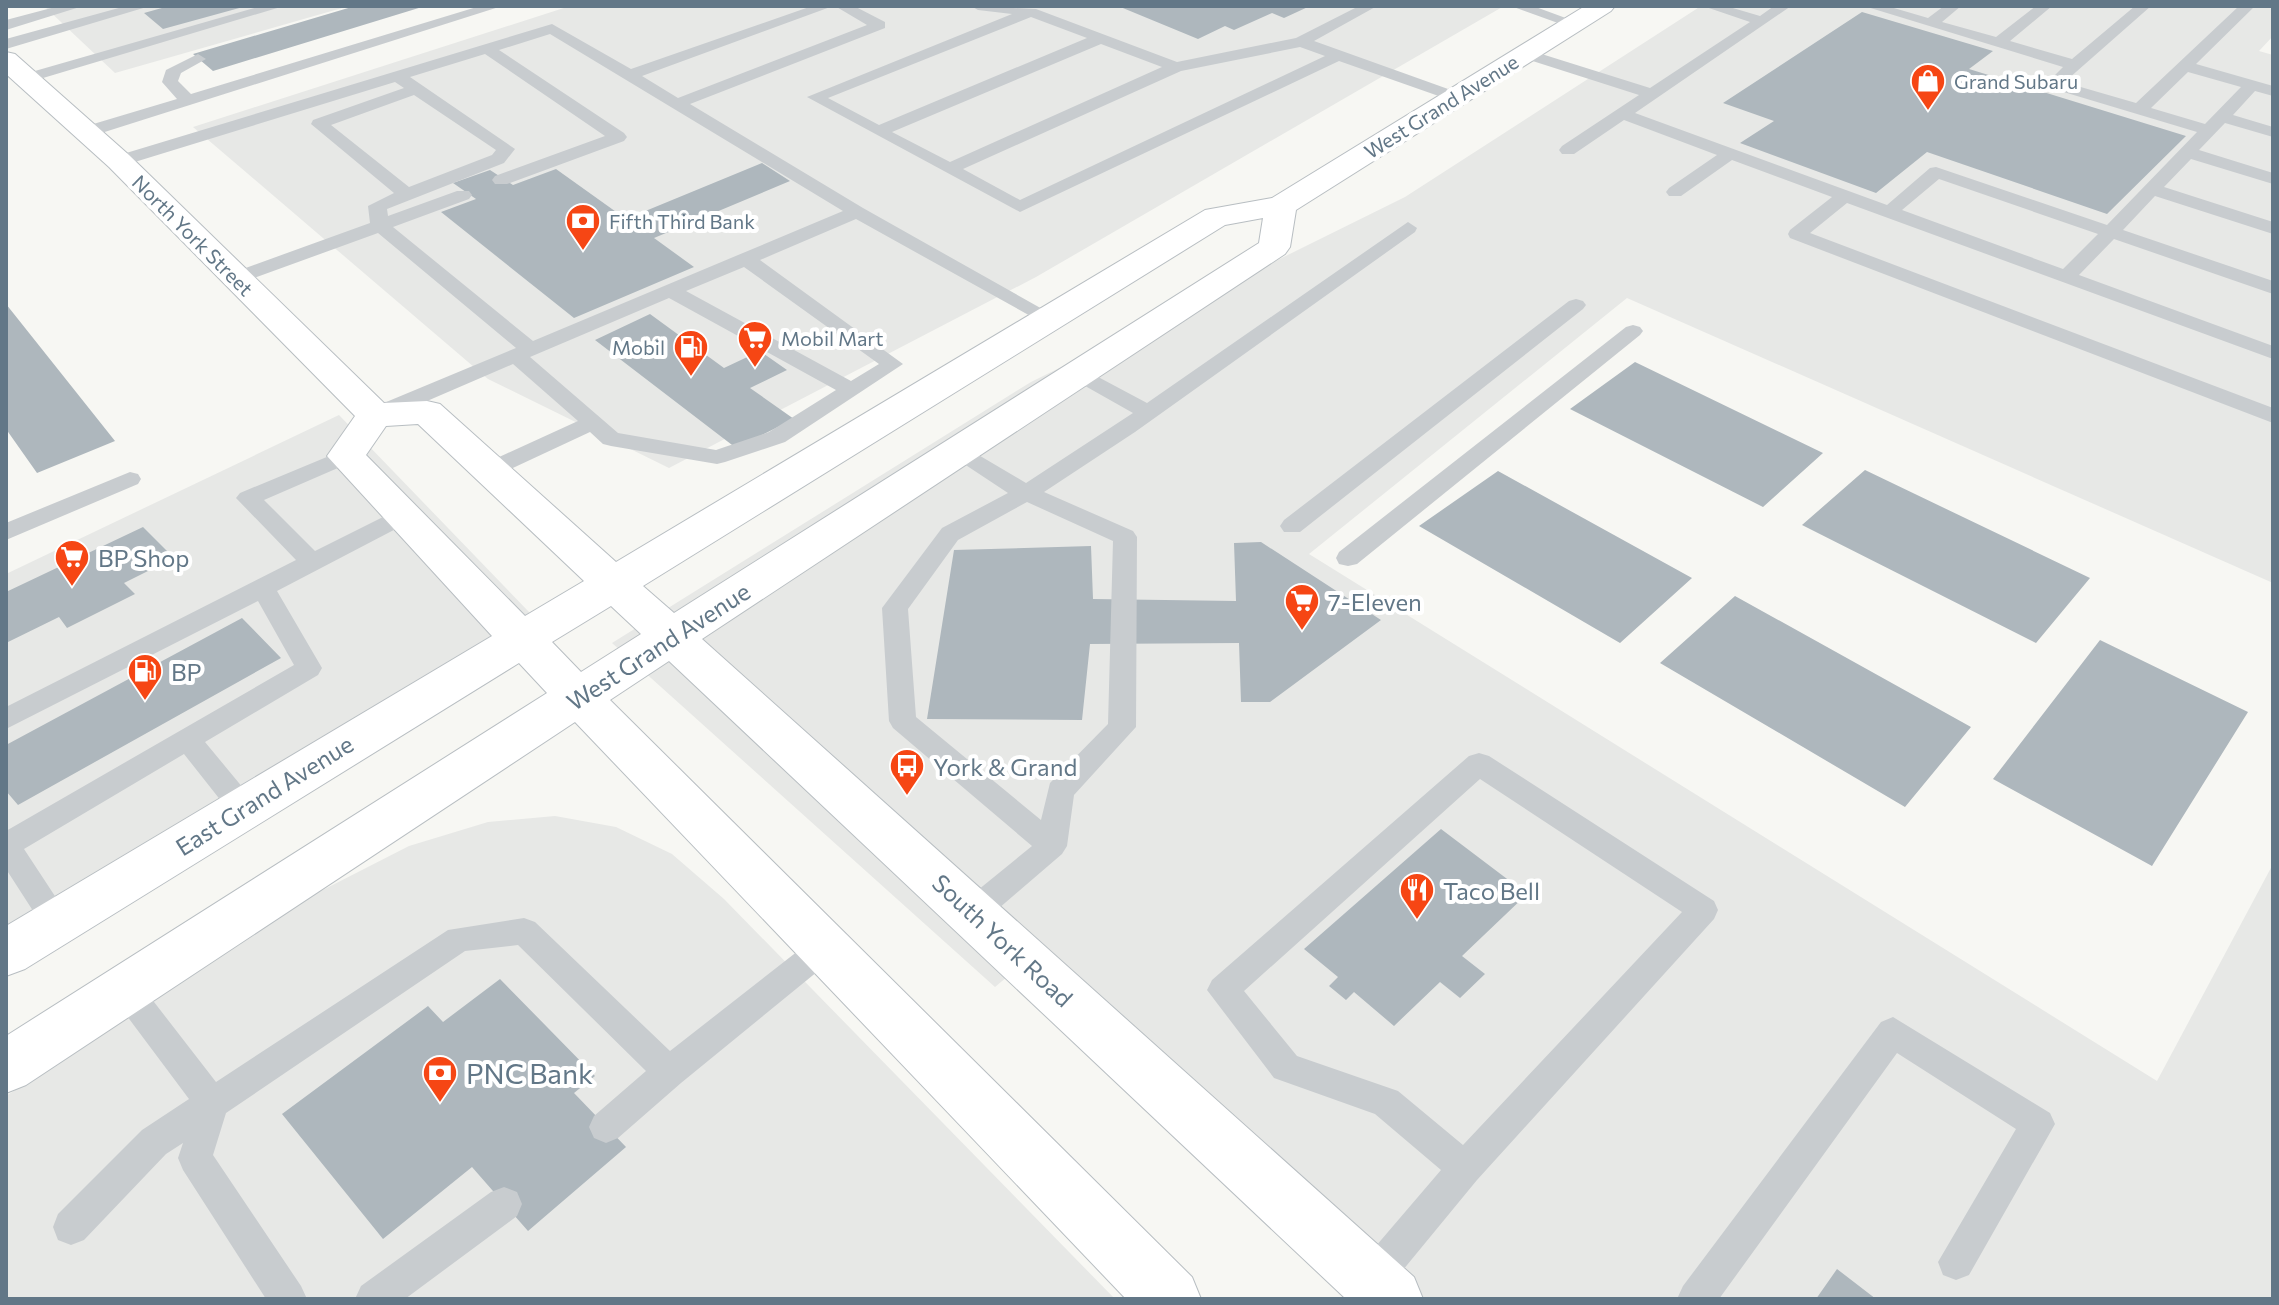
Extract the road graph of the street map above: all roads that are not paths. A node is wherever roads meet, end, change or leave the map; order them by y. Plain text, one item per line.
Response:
1 (76, 6) edge
2 (143, 6) edge
3 (256, 6) edge
4 (277, 6) edge
5 (495, 6) edge
6 (826, 6) edge
7 (842, 6) edge
8 (978, 6) edge
9 (1370, 6) edge
10 (1518, 6) edge
11 (1602, 6) edge
12 (1710, 6) edge
13 (1784, 6) edge
14 (1871, 6) edge
15 (1954, 6) edge
16 (2045, 6) edge
17 (2144, 6) edge
18 (2248, 6) edge
19 (1031, 12) junction
20 (236, 18) junction
21 (1762, 21) junction
22 (1931, 23) junction
23 (1574, 24) junction
24 (6, 25) edge
25 (1101, 38) junction
26 (1301, 42) junction
27 (1998, 43) junction
28 (6, 44) edge
29 (487, 49) junction
30 (1526, 54) junction
31 (1337, 56) junction
32 (198, 59) dead end
33 (2075, 65) junction
34 (2185, 66) junction
35 (1176, 67) junction
36 (16, 69) edge
37 (630, 75) junction
38 (397, 76) junction
39 (2252, 85) junction
40 (415, 89) junction
41 (2273, 91) edge
42 (1651, 94) junction
43 (1456, 97) junction
44 (188, 101) junction
45 (676, 104) junction
46 (2139, 110) junction
47 (1622, 114) junction
48 (2222, 117) junction
49 (2208, 130) junction
50 (879, 131) junction
51 (86, 132) junction
52 (2273, 132) edge
53 (1568, 150) dead end
54 (2187, 152) junction
55 (1729, 154) junction
56 (119, 161) junction
57 (950, 169) junction
58 (2273, 179) edge
59 (501, 180) dead end
60 (2152, 189) junction
61 (1675, 192) dead end
62 (407, 194) junction
63 (463, 195) dead end
64 (1843, 197) junction
65 (1281, 206) junction
66 (857, 212) junction
67 (1888, 213) junction
68 (380, 225) junction
69 (1408, 228) dead end
70 (2273, 228) edge
71 (2111, 232) junction
72 (746, 259) junction
73 (236, 278) junction
74 (2066, 278) junction
75 (2273, 288) edge
76 (671, 291) junction
77 (1576, 305) dead end
78 (1050, 319) junction
79 (1633, 331) dead end
80 (2273, 353) edge
81 (524, 354) junction
82 (1078, 374) junction
83 (872, 377) junction
84 (851, 390) junction
85 (913, 402) junction
86 (1148, 412) junction
87 (375, 415) junction
88 (2273, 416) edge
89 (592, 423) junction
90 (777, 437) junction
91 (957, 452) junction
92 (346, 456) junction
93 (805, 467) junction
94 (492, 469) junction
95 (130, 479) dead end
96 (1026, 493) junction
97 (403, 516) junction
98 (1292, 526) dead end
99 (6, 532) edge
100 (1348, 558) dead end
101 (311, 561) junction
102 (613, 582) junction
103 (262, 586) junction
104 (672, 637) junction
105 (522, 638) junction
106 (579, 696) junction
107 (6, 719) edge
108 (187, 739) junction
109 (243, 808) junction
110 (6, 845) edge
111 (1052, 846) junction
112 (973, 912) junction
113 (57, 922) junction
114 (823, 949) junction
115 (6, 953) edge
116 (126, 990) junction
117 (6, 1067) edge
118 (669, 1072) junction
119 (212, 1103) junction
120 (606, 1127) dead end
121 (1465, 1168) junction
122 (504, 1204) dead end
123 (71, 1227) dead end
124 (1956, 1262) dead end
125 (1381, 1289) edge
126 (288, 1299) edge
127 (374, 1299) edge
128 (1170, 1299) edge
129 (1696, 1299) edge

1 - 24 lane
2 - 28 lane
3 - 20 lane
4 - 20 lane
5 - 44 lane
6 - 37 lane
7 - 45 lane
8 - 19 lane
9 - 26 lane
10 - 23 lane
11 - 23 main road, West Grand Avenue
12 - 21 lane
13 - 21 lane
14 - 22 lane
15 - 22 lane
16 - 27 lane
17 - 33 lane
18 - 34 lane
19 - 25 lane
19 - 50 lane
20 - 36 lane
21 - 42 lane
22 - 27 lane
23 - 30 main road, West Grand Avenue
25 - 35 lane
25 - 50 lane
26 - 31 lane
26 - 35 lane
27 - 33 lane
29 - 37 lane
29 - 38 lane
29 - 59 lane
30 - 42 lane
30 - 43 main road, West Grand Avenue
31 - 43 lane
31 - 57 lane
32 - 44 lane
33 - 46 lane
34 - 39 lane
34 - 46 lane
35 - 57 lane
36 - 51 main road, North York Street
37 - 45 lane
38 - 40 lane
38 - 56 lane
39 - 41 lane
39 - 48 lane
40 - 62 lane
40 - 62 lane
42 - 47 lane
43 - 65 main road, West Grand Avenue
44 - 51 lane
45 - 66 lane
46 - 49 lane
47 - 53 lane
47 - 55 lane
48 - 49 lane
48 - 52 lane
49 - 54 lane
50 - 57 lane
51 - 56 main road, North York Street
54 - 58 lane
54 - 60 lane
55 - 61 lane
55 - 64 lane
56 - 73 main road, North York Street
60 - 70 lane
60 - 71 lane
62 - 68 lane
63 - 68 lane
64 - 67 lane
64 - 88 lane
65 - 78 main road, West Grand Avenue
65 - 82 main road, West Grand Avenue
66 - 72 lane
66 - 78 lane
67 - 71 lane
67 - 74 lane
68 - 73 lane
68 - 81 lane
69 - 86 lane
71 - 74 lane
71 - 75 lane
72 - 76 lane
72 - 83 lane
73 - 87 main road, North York Street
74 - 80 lane
76 - 81 lane
76 - 84 lane
77 - 98 lane
78 - 85 main road, West Grand Avenue
79 - 100 lane
81 - 87 lane
81 - 89 lane
82 - 86 lane
82 - 91 main road, West Grand Avenue
83 - 84 lane
83 - 85 lane
84 - 90 lane
85 - 93 main road, West Grand Avenue
86 - 96 lane
87 - 92 main road
87 - 94 main road
89 - 90 lane
89 - 94 lane
90 - 93 lane
91 - 96 lane
91 - 104 main road, West Grand Avenue
92 - 97 main road
92 - 101 lane
93 - 102 main road, West Grand Avenue
94 - 102 main road
95 - 99 lane
96 - 111 lane
96 - 111 lane
97 - 101 lane
97 - 105 main road
101 - 103 lane
102 - 104 main road, South York Road
102 - 105 main road, West Grand Avenue
103 - 107 lane
103 - 108 lane
104 - 106 main road, West Grand Avenue
104 - 112 main road, South York Road
105 - 106 main road
105 - 109 main road, East Grand Avenue
106 - 114 main road
106 - 116 main road, West Grand Avenue
108 - 109 lane
108 - 110 lane
109 - 113 main road, East Grand Avenue
110 - 113 lane
111 - 112 lane
112 - 125 main road, South York Road
113 - 115 main road, East Grand Avenue
114 - 118 lane
114 - 128 main road
116 - 117 main road, West Grand Avenue
116 - 119 lane
118 - 119 lane
118 - 120 lane
119 - 123 lane
119 - 126 lane
121 - 121 lane
121 - 125 lane
122 - 127 lane
124 - 129 lane

